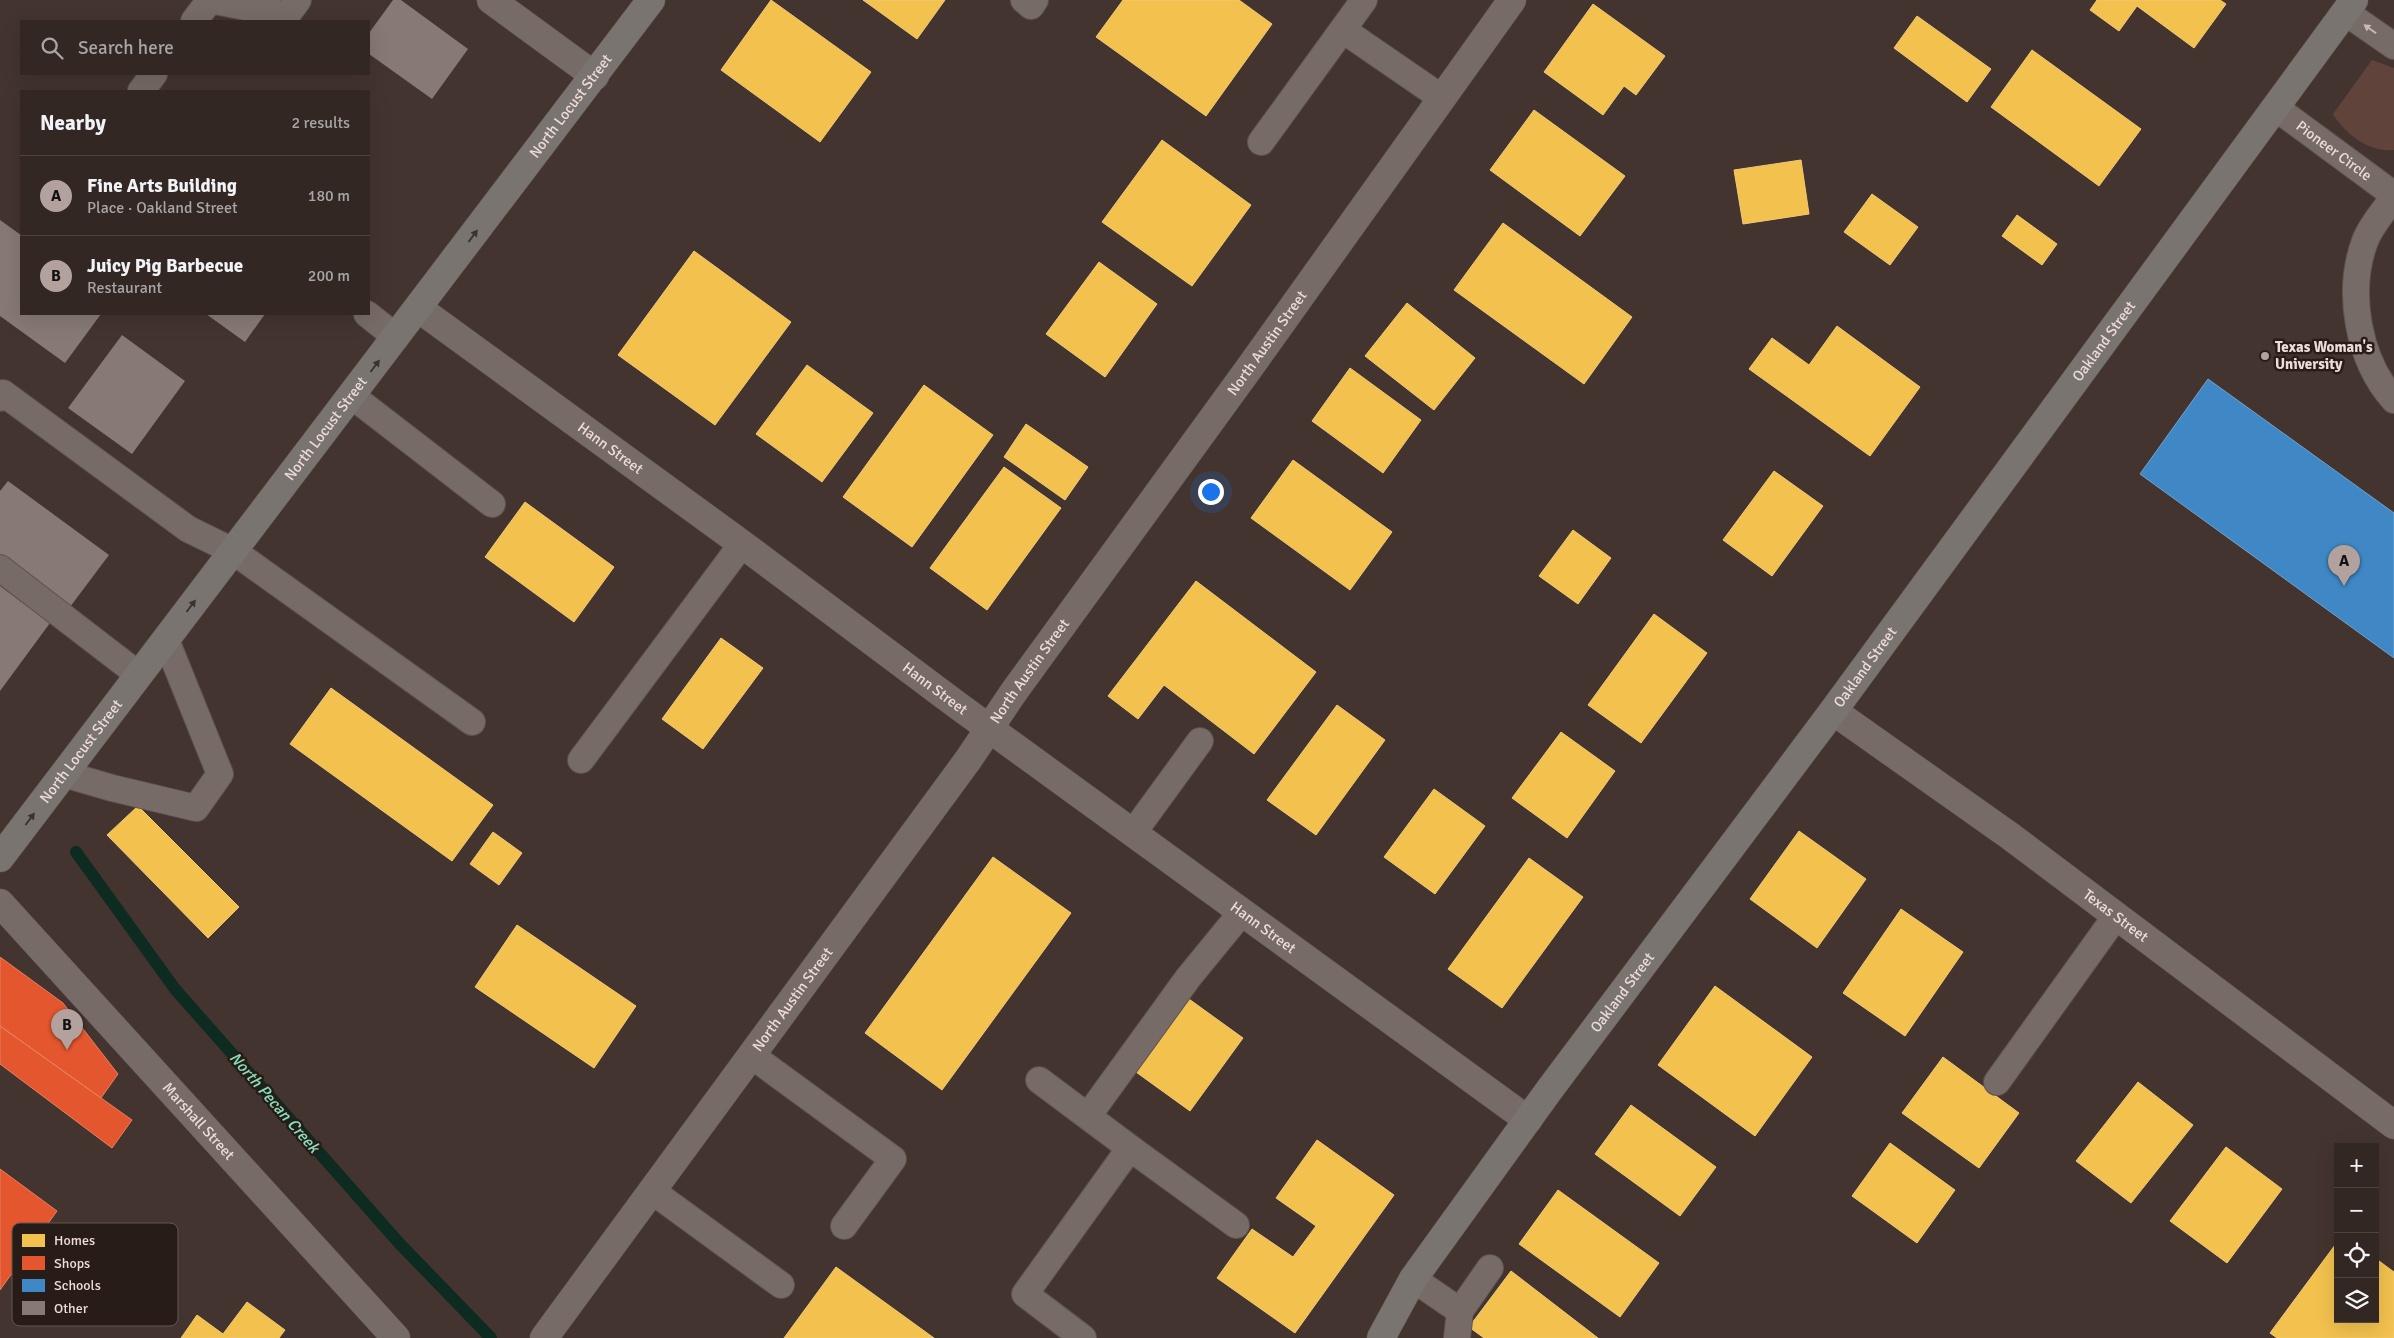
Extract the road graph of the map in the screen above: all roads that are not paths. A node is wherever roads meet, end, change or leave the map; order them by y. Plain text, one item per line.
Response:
1 (298, 0) edge
2 (492, 0) edge
3 (651, 0) edge
4 (1024, 0) edge
5 (1035, 0) edge
6 (1364, 0) edge
7 (1512, 0) edge
8 (2344, 4) edge
9 (195, 20) edge
10 (1343, 30) junction
11 (2394, 46) edge
12 (153, 75) edge
13 (595, 76) junction
14 (142, 90) edge
15 (1442, 98) junction
16 (2276, 108) junction
17 (1262, 142) dead end
18 (2394, 196) edge
19 (418, 308) junction
20 (368, 315) edge
21 (396, 337) junction
22 (352, 396) junction
23 (0, 398) edge
24 (2394, 400) edge
25 (492, 504) dead end
26 (742, 544) junction
27 (233, 551) junction
28 (0, 568) edge
29 (166, 640) junction
30 (140, 675) junction
31 (1833, 711) junction
32 (472, 722) dead end
33 (990, 728) junction
34 (1200, 741) dead end
35 (581, 760) dead end
36 (64, 774) junction
37 (1133, 833) junction
38 (0, 858) edge
39 (0, 904) edge
40 (1242, 912) junction
41 (2116, 916) junction
42 (752, 1055) junction
43 (1040, 1080) dead end
44 (1997, 1082) dead end
45 (1088, 1116) junction
46 (1528, 1120) junction
47 (2394, 1125) edge
48 (1130, 1148) junction
49 (652, 1191) junction
50 (1236, 1225) dead end
51 (844, 1226) dead end
52 (1490, 1268) dead end
53 (1413, 1279) junction
54 (781, 1285) dead end
55 (1460, 1310) junction
56 (1070, 1334) edge
57 (396, 1338) edge
58 (544, 1338) edge
59 (1381, 1338) edge
60 (1457, 1338) edge

1 - 9 lane
2 - 13 street
3 - 13 street, North Locust Street
4 - 5 lane
6 - 10 lane
7 - 15 street, North Austin Street
11 -> 8 lane
8 - 16 street, Oakland Street
10 - 15 lane
10 - 17 lane
12 - 14 lane
19 -> 13 street, North Locust Street
15 - 33 street, North Austin Street
16 - 18 lane, Pioneer Circle
16 - 31 street, Oakland Street
18 - 24 lane, Pioneer Circle
19 - 21 street, North Locust Street
19 - 26 street, Hann Street
20 - 21 lane
22 -> 21 street, North Locust Street
22 - 25 lane
22 - 27 street, North Locust Street
23 - 27 lane
26 - 33 street, Hann Street
26 - 35 lane
29 -> 27 street, North Locust Street
27 - 32 lane
28 - 30 lane
29 - 30 street, North Locust Street
29 - 36 lane
30 - 36 street, North Locust Street
31 - 41 street, Texas Street
31 - 46 street, Oakland Street
33 - 37 street, Hann Street
33 - 42 street, North Austin Street
34 - 37 lane
38 -> 36 street, North Locust Street
37 - 40 street, Hann Street
39 - 57 street, Marshall Street
40 - 45 lane
40 - 46 street, Hann Street
41 - 44 lane
41 - 47 street, Texas Street
42 - 49 street, North Austin Street
42 - 51 lane
43 - 45 lane
45 - 48 lane
46 - 53 street, Oakland Street
48 - 50 lane
48 - 56 lane
49 - 54 lane
49 - 58 street, North Austin Street
52 - 55 lane
53 - 55 lane
53 - 59 street, Oakland Street
55 - 60 lane

